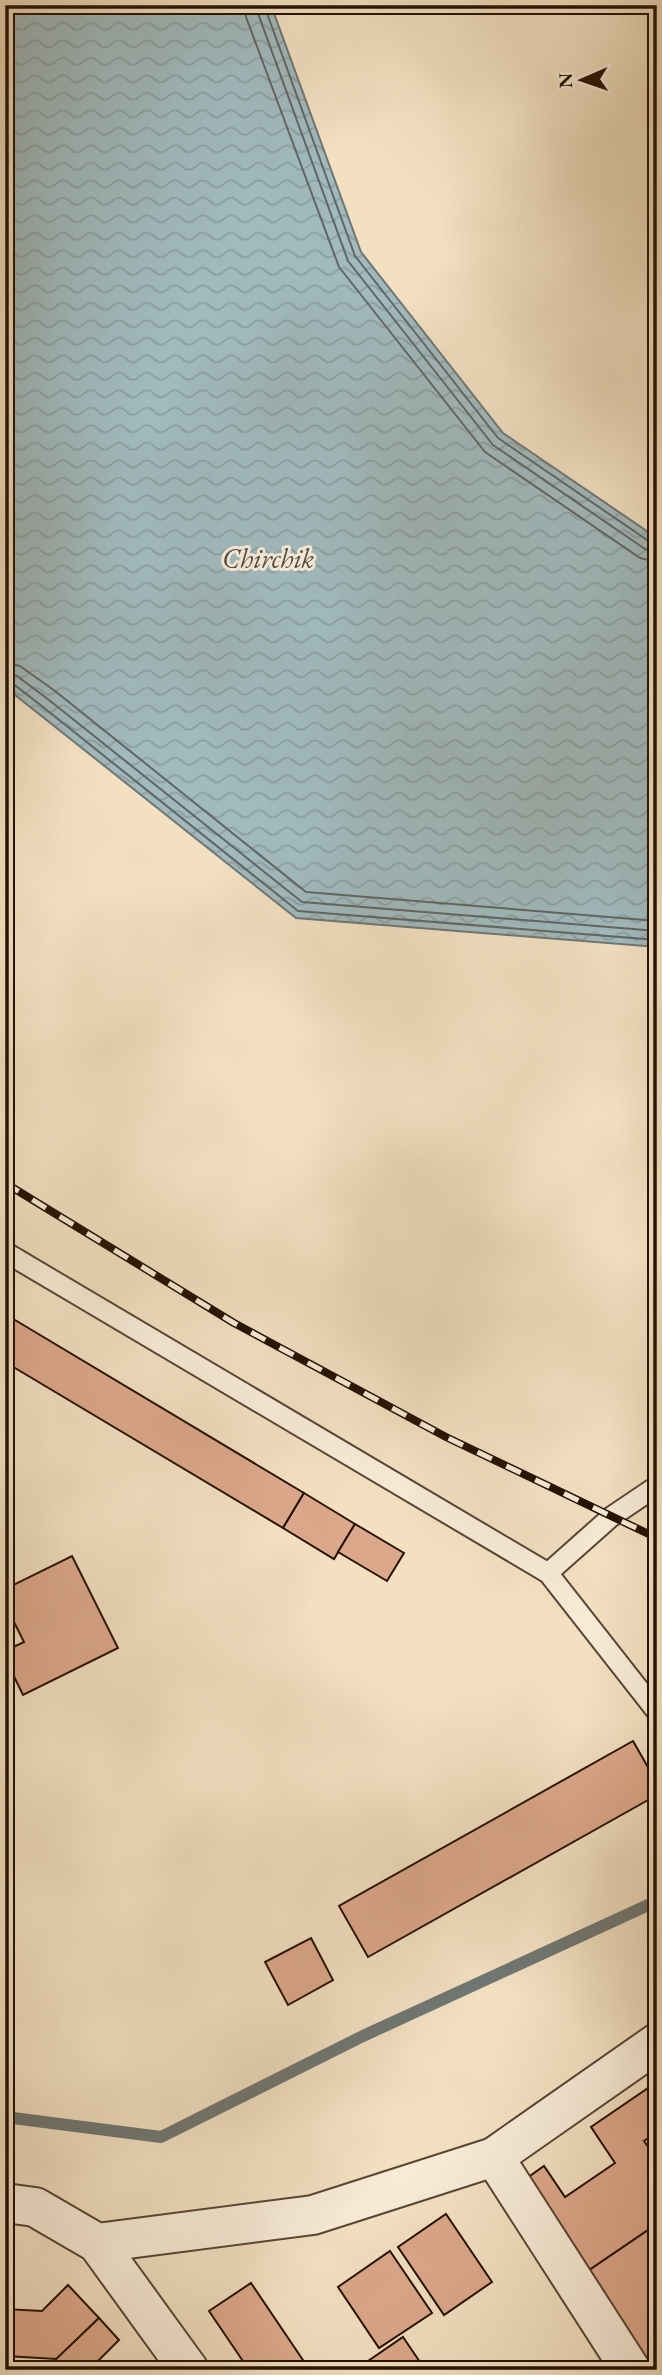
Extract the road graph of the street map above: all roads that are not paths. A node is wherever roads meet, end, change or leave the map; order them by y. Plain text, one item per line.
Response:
1 (5, 1252) edge
2 (657, 1486) edge
3 (548, 1573) junction
4 (657, 1712) edge
5 (657, 2043) edge
6 (494, 2157) junction
7 (5, 2203) edge
8 (97, 2243) junction
9 (189, 2370) edge
10 (631, 2370) edge

1 - 3 lane
2 - 3 lane
3 - 4 lane
5 - 6 street
6 - 8 street
6 - 10 street
7 - 8 street
8 - 9 street

